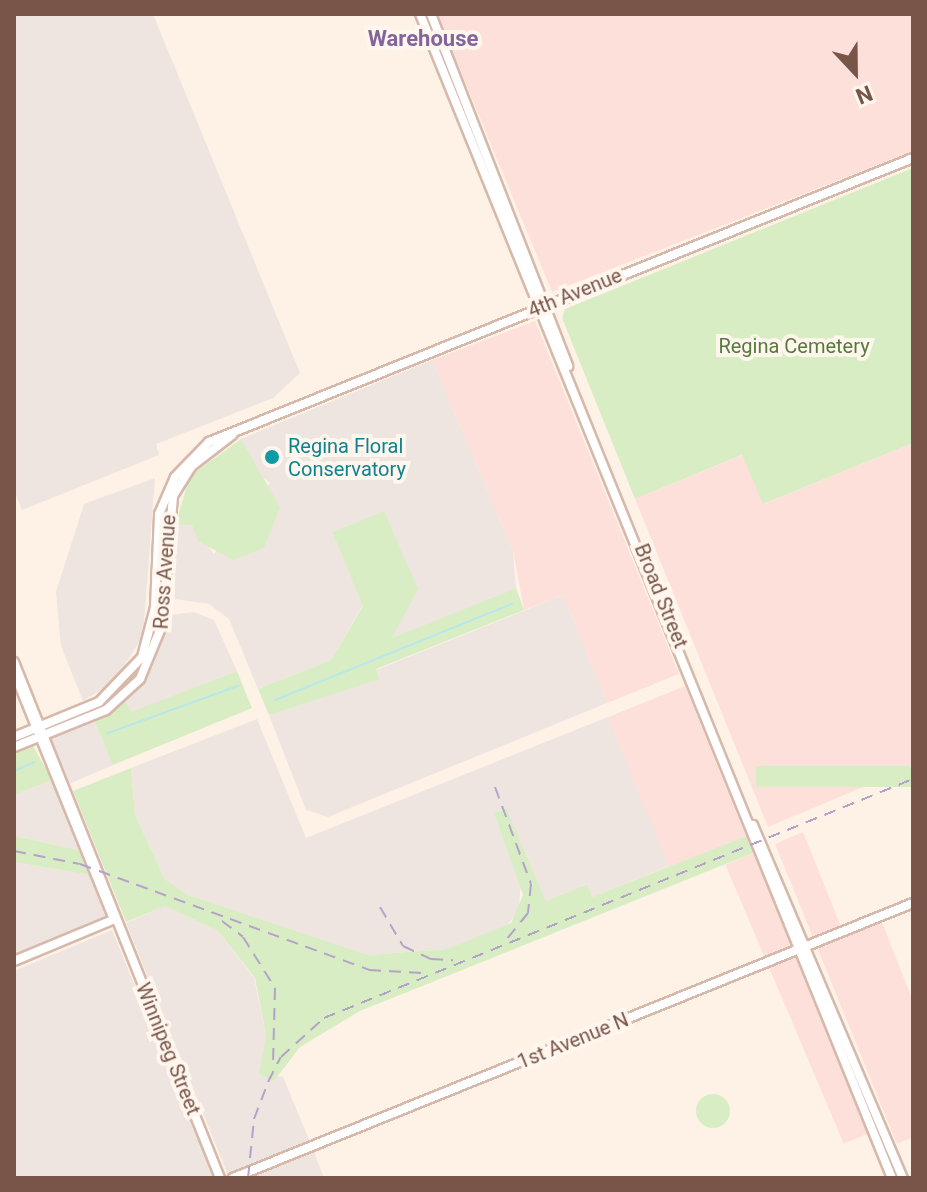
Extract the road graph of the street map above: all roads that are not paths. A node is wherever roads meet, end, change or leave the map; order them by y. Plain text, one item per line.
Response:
1 (420, 14) edge
2 (431, 14) edge
3 (913, 158) edge
4 (549, 304) junction
5 (538, 308) junction
6 (568, 366) junction
7 (239, 431) joint
8 (14, 662) edge
9 (14, 672) edge
10 (41, 731) junction
11 (14, 737) edge
12 (14, 747) edge
13 (753, 825) junction
14 (913, 903) edge
15 (115, 919) junction
16 (809, 946) junction
17 (799, 949) junction
18 (14, 961) edge
19 (220, 1178) edge
20 (233, 1178) edge
21 (892, 1178) edge
22 (903, 1178) edge

1 - 5 main road, Broad Street
2 - 4 main road, Broad Street
3 - 4 main road, 4th Avenue
4 - 5 main road, 4th Avenue
4 - 6 main road, Broad Street
5 - 6 main road, Broad Street
5 - 7 main road, 4th Avenue
6 - 13 main road, Broad Street
7 - 10 main road, Ross Avenue
8 - 10 main road, Winnipeg Street
9 - 10 main road, Winnipeg Street
10 - 11 main road, Ross Avenue
10 - 12 main road, Ross Avenue
10 - 15 main road, Winnipeg Street
13 - 16 main road, Broad Street
13 - 17 main road, Broad Street
14 - 16 main road, 1st Avenue N
15 - 18 main road
15 - 19 main road, Winnipeg Street
16 - 17 main road, 1st Avenue N
16 - 22 main road, Broad Street
17 - 20 main road, 1st Avenue N
17 - 21 main road, Broad Street

